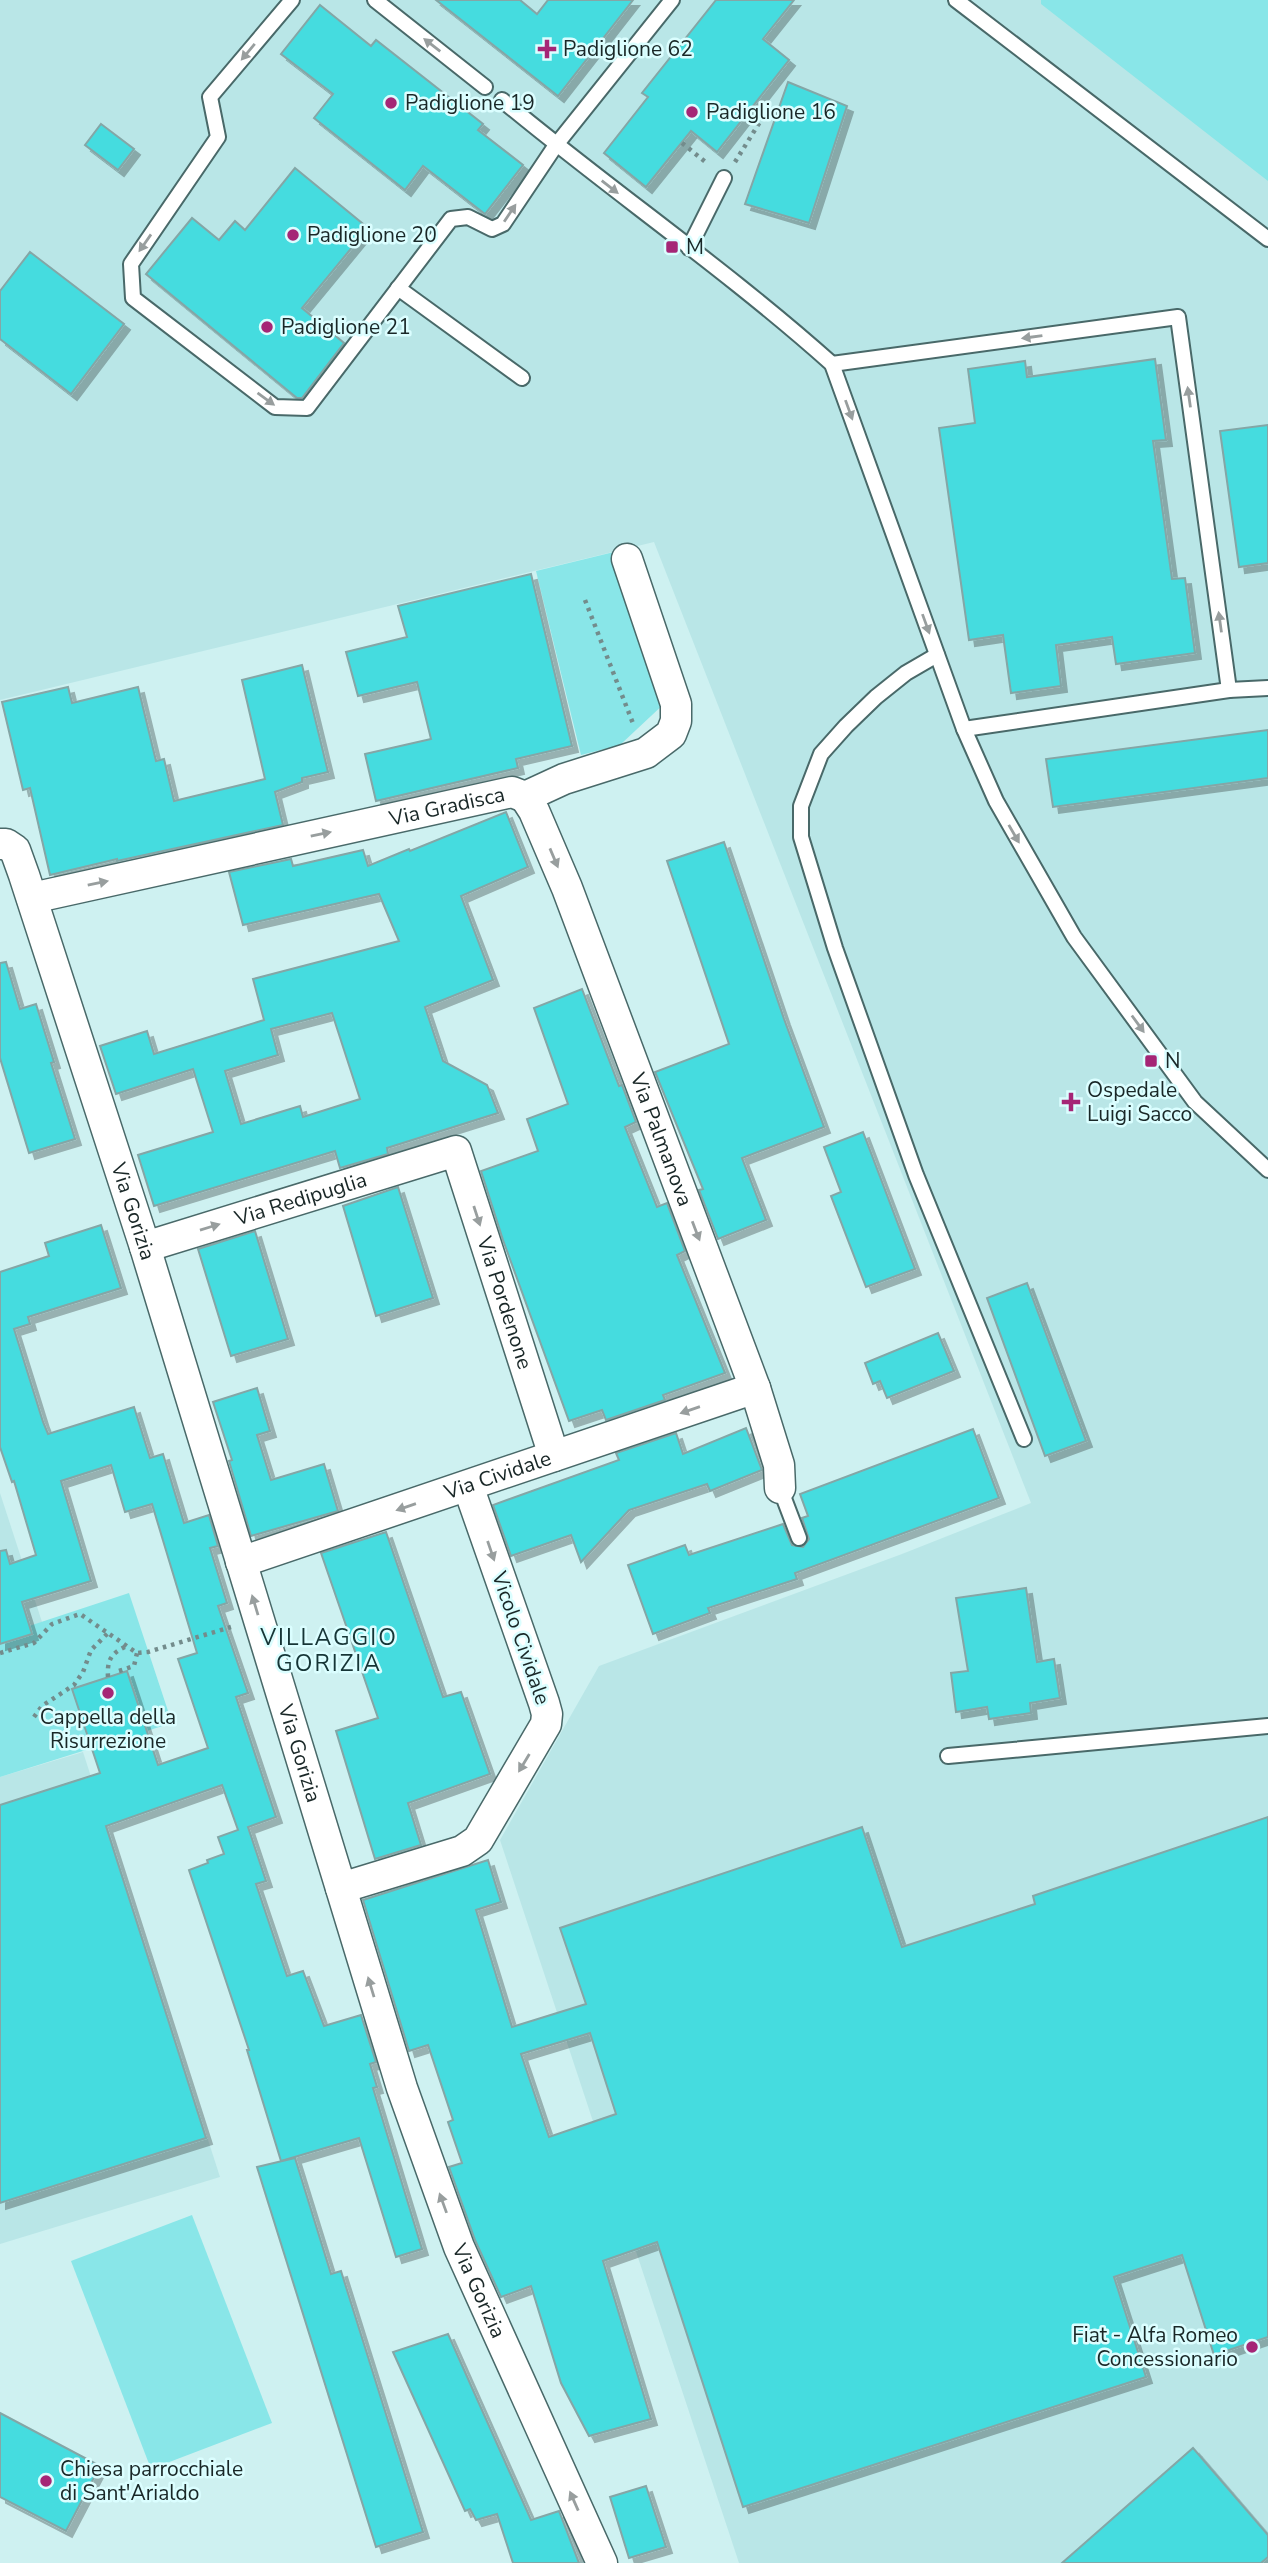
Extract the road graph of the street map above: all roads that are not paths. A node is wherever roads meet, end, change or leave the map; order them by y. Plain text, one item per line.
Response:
1 (292, 0) edge
2 (375, 0) edge
3 (672, 0) edge
4 (957, 0) edge
5 (485, 87) dead end
6 (502, 100) dead end
7 (556, 145) junction
8 (724, 178) road end
9 (1268, 239) edge
10 (689, 248) junction
11 (398, 288) junction
12 (832, 364) junction
13 (522, 378) dead end
14 (627, 559) dead end
15 (937, 655) junction
16 (1268, 688) edge
17 (1229, 690) junction
18 (964, 729) junction
19 (525, 797) junction
20 (7, 847) edge
21 (32, 898) junction
22 (456, 1151) joint
23 (1268, 1170) edge
24 (145, 1247) junction
25 (755, 1388) junction
26 (1024, 1439) dead end
27 (554, 1456) junction
28 (468, 1486) junction
29 (780, 1488) joint
30 (799, 1538) dead end
31 (241, 1562) junction
32 (1268, 1726) edge
33 (948, 1756) dead end
34 (341, 1888) junction
35 (602, 2563) edge

1 -> 11 lane
5 -> 2 lane
3 - 7 lane
4 - 9 lane
6 - 7 lane
7 -> 10 lane
11 -> 7 lane
8 - 10 lane
10 - 12 lane
11 - 13 lane
12 -> 15 lane
17 -> 12 lane
14 - 19 street, Via Gradisca
15 - 18 lane
15 - 26 lane
16 - 17 lane
17 - 18 lane
18 -> 23 lane
21 -> 19 street, Via Gradisca
19 -> 25 street, Via Palmanova
20 - 21 street, Via Gorizia
21 - 24 street, Via Gorizia
24 -> 22 street, Via Redipuglia
22 -> 27 street, Via Pordenone
24 - 31 street, Via Gorizia
25 -> 27 street, Via Cividale
25 - 29 street, Via Palmanova
27 - 28 street, Via Cividale
28 -> 31 street, Via Cividale
28 -> 34 street, Vicolo Cividale
29 - 30 lane
34 -> 31 street, Via Gorizia
32 - 33 lane
35 -> 34 street, Via Gorizia

